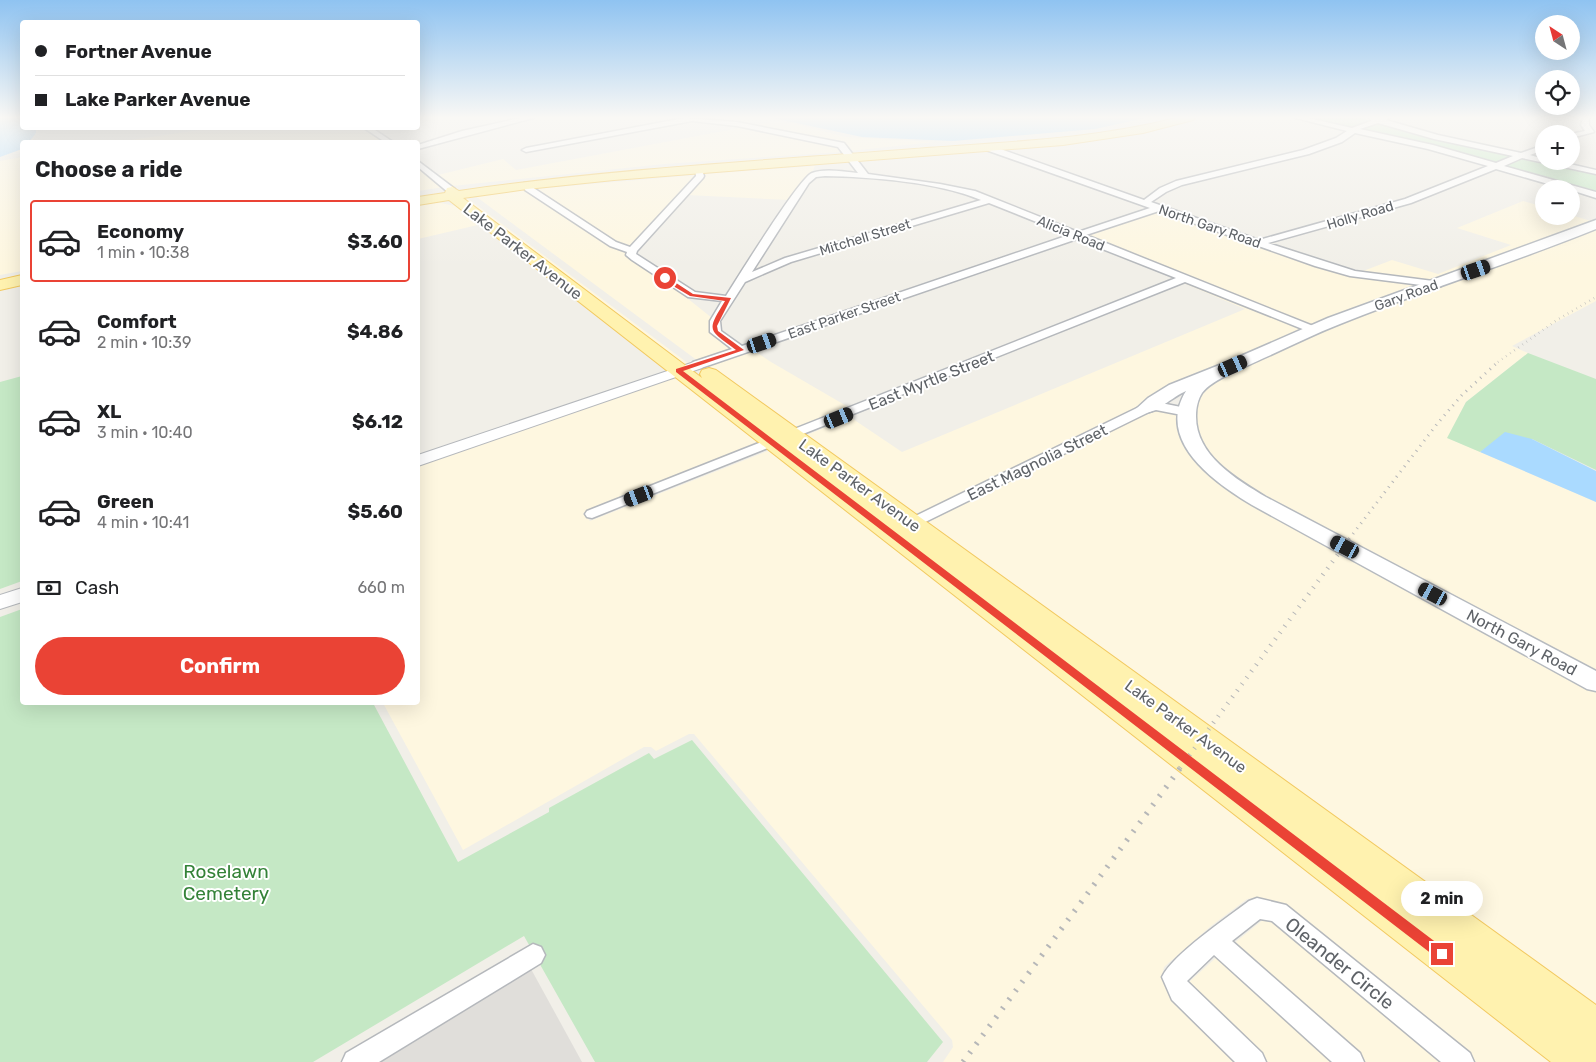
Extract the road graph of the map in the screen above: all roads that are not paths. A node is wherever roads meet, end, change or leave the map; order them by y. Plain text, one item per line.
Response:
1 (424, 168) edge
2 (675, 168) edge
3 (715, 168) edge
4 (858, 168) edge
5 (1043, 168) edge
6 (1242, 168) edge
7 (1494, 168) edge
8 (1503, 168) edge
9 (698, 169) junction
10 (1580, 169) edge
11 (1596, 172) edge
12 (866, 176) junction
13 (527, 185) junction
14 (1596, 195) edge
15 (420, 196) edge
16 (458, 196) junction
17 (990, 200) junction
18 (420, 201) edge
19 (1145, 204) junction
20 (1158, 208) junction
21 (1596, 224) edge
22 (1078, 236) junction
23 (1258, 243) junction
24 (632, 250) junction
25 (770, 250) junction
26 (803, 256) junction
27 (20, 274) edge
28 (1186, 278) junction
29 (0, 279) edge
30 (20, 280) edge
31 (741, 280) junction
32 (1437, 284) junction
33 (0, 285) edge
34 (729, 299) junction
35 (1314, 330) junction
36 (740, 350) junction
37 (687, 368) junction
38 (1220, 373) junction
39 (1145, 409) junction
40 (1187, 412) junction
41 (783, 440) junction
42 (420, 460) edge
43 (592, 514) dead end
44 (901, 528) junction
45 (20, 596) edge
46 (0, 602) edge
47 (1596, 682) edge
48 (1214, 941) junction
49 (533, 955) dead end
50 (1536, 1026) junction
51 (1596, 1030) edge
52 (1596, 1053) edge
53 (355, 1062) edge
54 (1253, 1062) edge
55 (1351, 1062) edge
56 (1461, 1062) edge
57 (1583, 1062) edge

1 - 16 street
2 - 16 main road
3 - 9 main road
4 - 12 street
5 - 19 street, North Gary Road
6 - 19 street
7 - 23 street, Holly Road
8 - 14 street
9 - 13 main road
9 - 24 street
10 - 11 street
12 - 17 street, Alicia Road
12 - 25 street, Alicia Road
13 - 16 main road
13 - 24 street
15 - 16 main road
16 - 18 main road
16 - 37 main road, Lake Parker Avenue
17 - 22 street, Alicia Road
17 - 26 street, Mitchell Street
19 - 20 street, North Gary Road
20 - 22 street, East Parker Street
20 - 23 street, North Gary Road
21 - 32 main road, Gary Road
22 - 28 street, Alicia Road
22 - 36 street, East Parker Street
23 - 32 street, North Gary Road
24 - 34 street
25 - 26 street
25 - 31 street
26 - 31 street, Mitchell Street
27 - 29 main road
28 - 35 street, Alicia Road
28 - 41 street, East Myrtle Street
30 - 33 main road
31 - 34 street
32 - 35 main road, Gary Road
34 - 36 street
35 - 38 main road, Gary Road
36 - 37 street, East Parker Street
37 - 41 main road, Lake Parker Avenue
37 - 42 street, East Parker Street
38 - 39 main road
38 - 40 main road, North Gary Road
39 - 40 street, East Magnolia Street
39 - 44 street, East Magnolia Street
40 - 47 main road, North Gary Road
41 - 43 street, East Myrtle Street
41 - 44 main road, Lake Parker Avenue
44 - 50 main road, Lake Parker Avenue
44 - 51 main road, Lake Parker Avenue
45 - 46 street
48 - 54 street, Oleander Circle
48 - 55 street
48 - 56 street, Oleander Circle
49 - 53 street
50 - 52 main road
50 - 57 main road, Lake Parker Avenue

